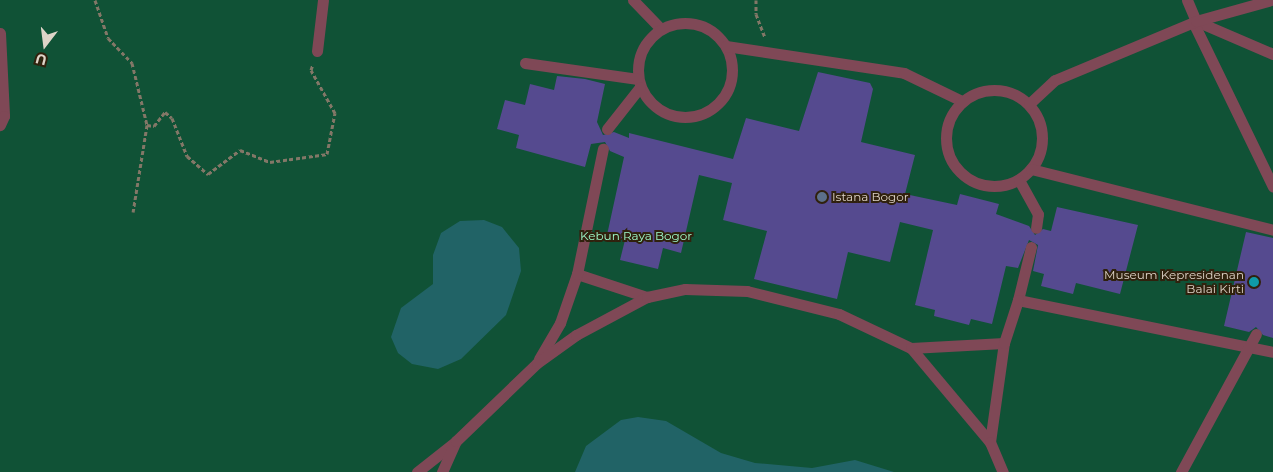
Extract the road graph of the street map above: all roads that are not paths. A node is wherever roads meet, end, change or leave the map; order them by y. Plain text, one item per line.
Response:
1 (323, 0) edge
2 (633, 0) edge
3 (1187, 0) edge
4 (1254, 0) edge
5 (1271, 0) edge
6 (1232, 11) junction
7 (1194, 22) junction
8 (661, 29) junction
9 (0, 33) edge
10 (726, 46) junction
11 (317, 51) road end
12 (1273, 54) edge
13 (525, 63) dead end
14 (639, 83) junction
15 (962, 101) junction
16 (1029, 104) junction
17 (0, 125) edge
18 (607, 129) dead end
19 (603, 149) dead end
20 (1031, 169) junction
21 (1019, 180) junction
22 (1273, 187) edge
23 (1036, 228) dead end
24 (1273, 230) edge
25 (1031, 247) dead end
26 (577, 274) junction
27 (647, 297) junction
28 (1018, 300) junction
29 (1256, 334) dead end
30 (1004, 343) junction
31 (910, 348) junction
32 (1250, 348) junction
33 (1273, 352) edge
34 (537, 363) junction
35 (456, 441) junction
36 (990, 442) junction
37 (417, 472) edge
38 (442, 472) edge
39 (1003, 472) edge
40 (1181, 472) edge

1 - 11 lane
2 - 8 lane
3 - 7 lane
4 - 6 lane
5 - 6 lane
6 - 7 lane
7 - 12 lane
7 - 16 lane
7 - 22 lane
8 - 10 lane
8 - 14 lane
9 - 17 lane
10 - 14 lane
10 - 15 lane
13 - 14 lane
14 - 18 lane
15 - 16 lane
15 - 21 lane
16 - 20 lane
19 - 26 lane
20 - 21 lane
20 - 24 lane
21 - 23 lane
25 - 28 lane
26 - 27 lane
26 - 34 lane
27 - 31 lane
27 - 34 lane
28 - 30 lane
28 - 32 lane
29 - 32 lane
30 - 31 lane
30 - 36 lane
31 - 36 lane
32 - 33 lane
32 - 40 lane
34 - 35 lane
35 - 37 lane
35 - 38 lane
36 - 39 lane

